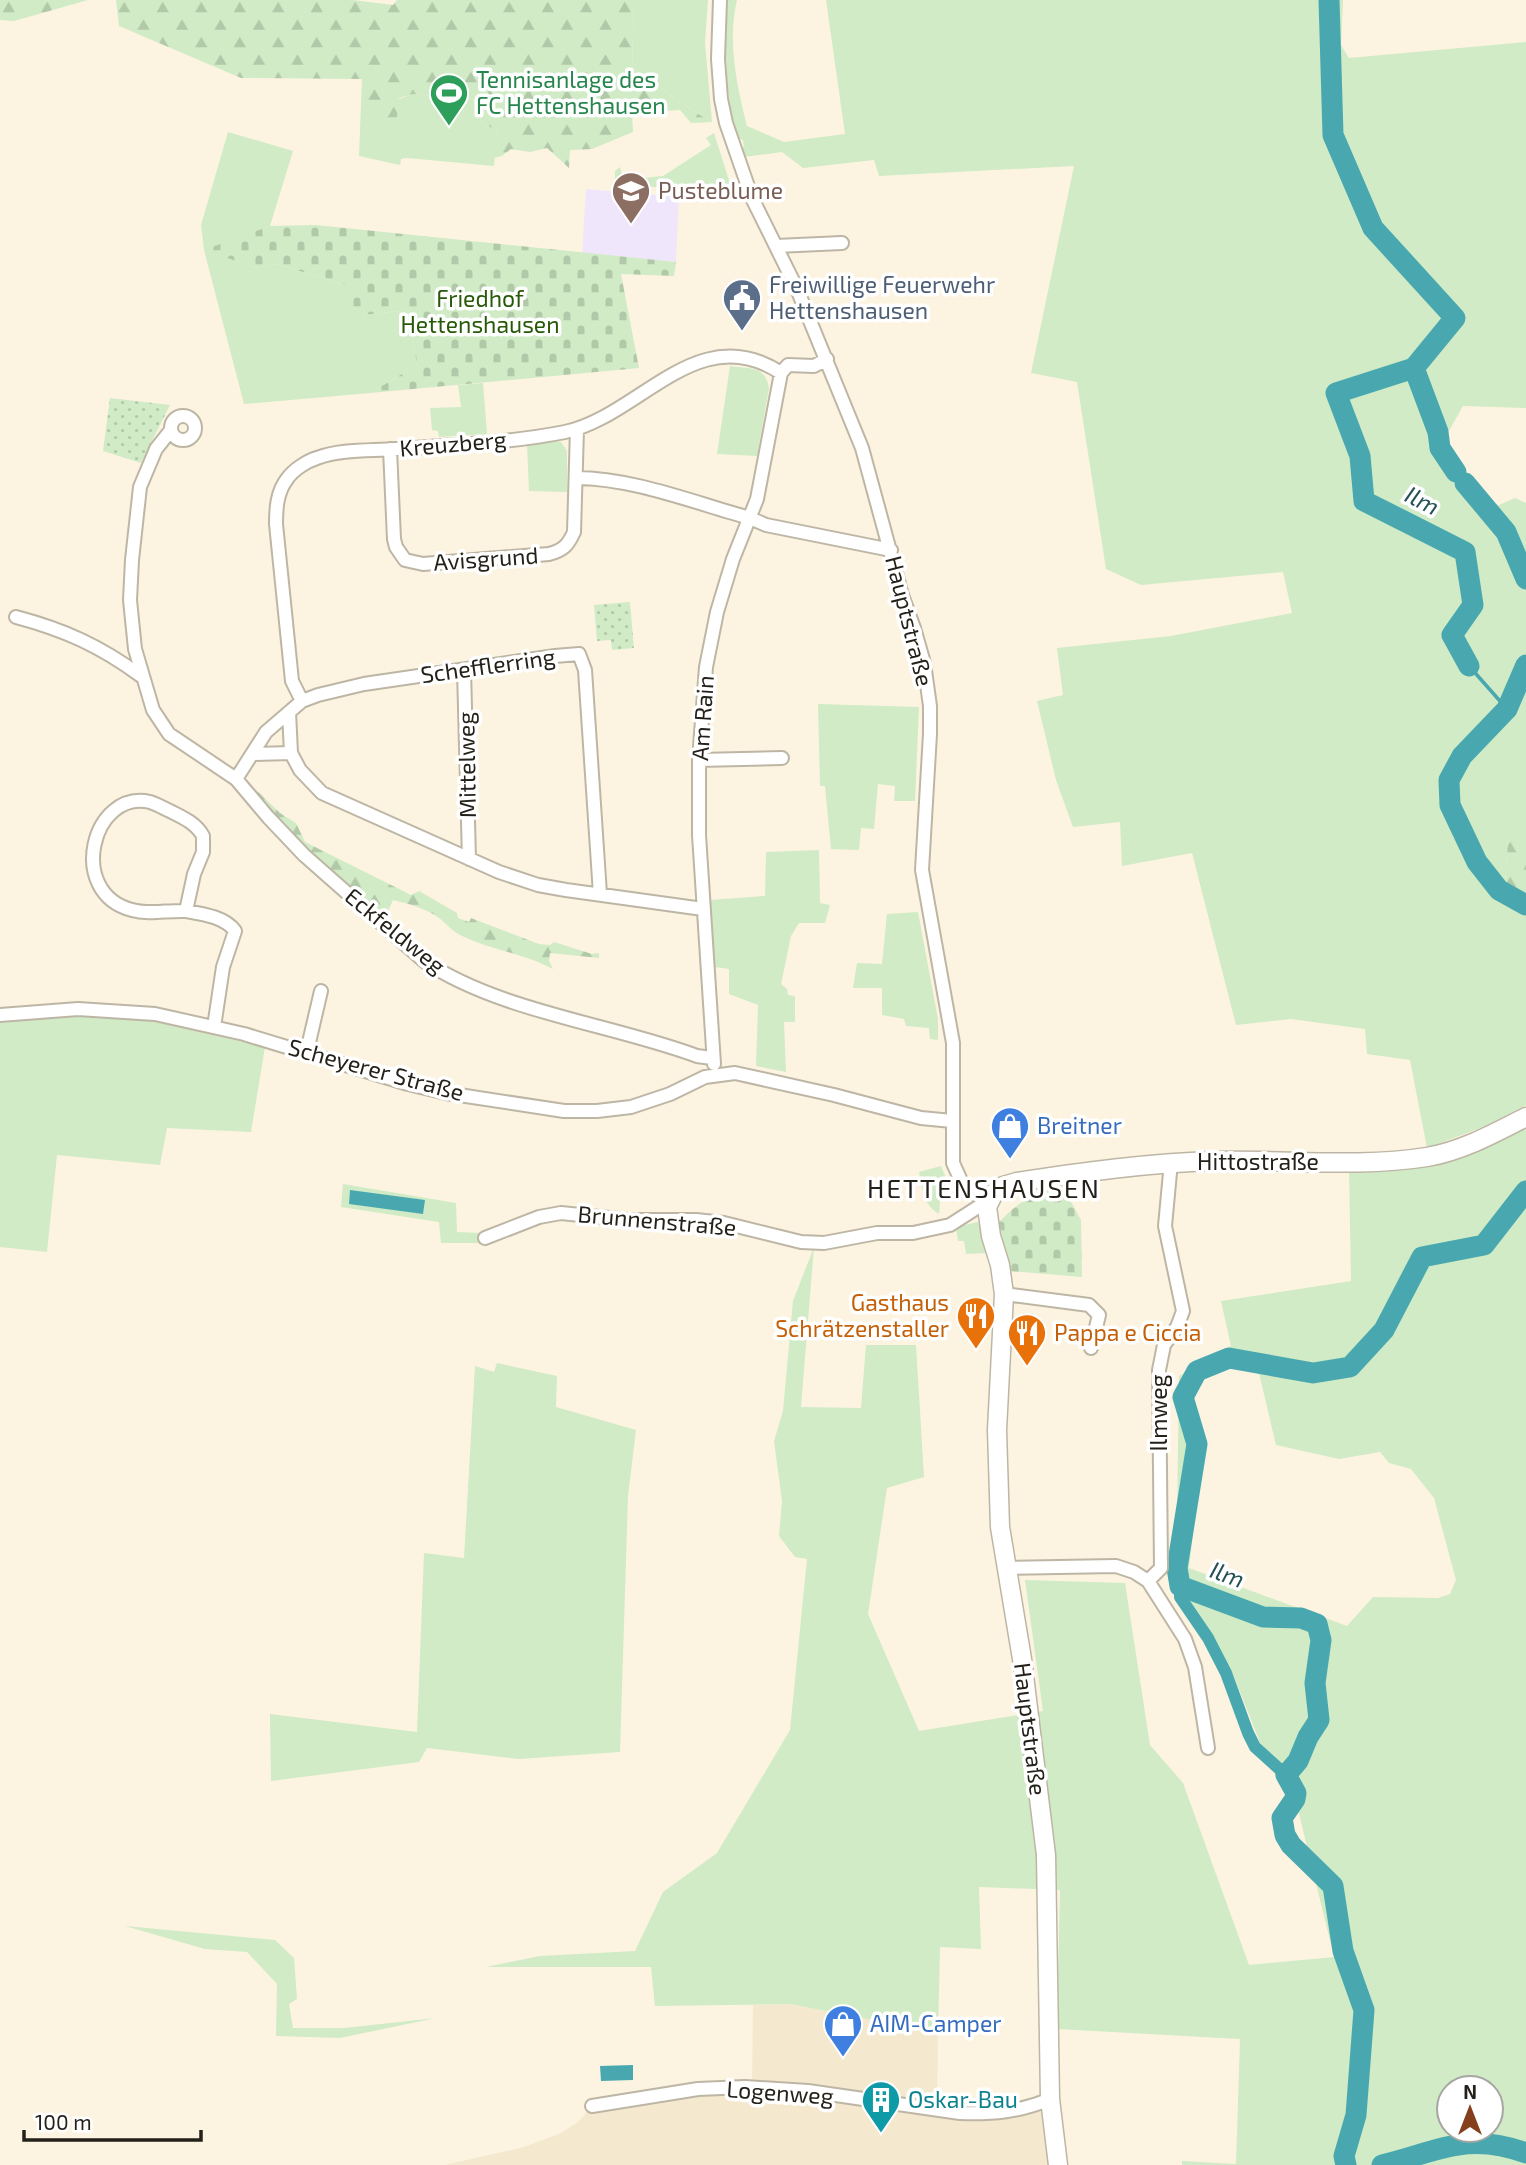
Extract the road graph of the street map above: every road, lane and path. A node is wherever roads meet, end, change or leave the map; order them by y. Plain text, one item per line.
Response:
1 (720, 0) edge
2 (842, 243) dead end
3 (776, 246) junction
4 (827, 359) junction
5 (781, 373) junction
6 (576, 429) junction
7 (171, 430) dead end
8 (390, 449) junction
9 (576, 478) junction
10 (750, 518) junction
11 (891, 550) junction
12 (16, 617) dead end
13 (464, 670) junction
14 (141, 676) junction
15 (302, 701) junction
16 (289, 712) junction
17 (291, 753) junction
18 (254, 754) junction
19 (782, 758) dead end
20 (699, 760) junction
21 (236, 779) junction
22 (469, 859) junction
23 (600, 894) junction
24 (703, 909) junction
25 (186, 911) junction
26 (321, 990) dead end
27 (0, 1015) edge
28 (214, 1027) junction
29 (307, 1052) junction
30 (712, 1058) junction
31 (716, 1073) junction
32 (1526, 1116) edge
33 (952, 1121) junction
34 (1171, 1163) junction
35 (989, 1200) junction
36 (485, 1238) dead end
37 (1004, 1294) junction
38 (1091, 1348) dead end
39 (1006, 1568) junction
40 (1148, 1581) junction
41 (1208, 1748) dead end
42 (1050, 2099) junction
43 (592, 2106) dead end
44 (1058, 2165) edge

1 - 3 street, Hauptstraße
2 - 3 street
3 - 4 street, Hauptstraße
4 - 5 street
4 - 11 street, Hauptstraße
5 - 6 street, Kreuzberg
5 - 10 street, Am Rain
6 - 8 street, Kreuzberg
6 - 9 street, Avisgrund
7 - 14 street, Eckfeldweg
8 - 9 street, Avisgrund
8 - 15 street, Kreuzberg
9 - 10 street
10 - 11 street
10 - 20 street, Am Rain
11 - 33 street, Hauptstraße
12 - 14 street
13 - 15 street, Schefflerring
13 - 22 street, Mittelweg
13 - 23 street, Schefflerring
14 - 21 street, Eckfeldweg
15 - 16 street, Schefflerring
16 - 17 street
16 - 18 street, Schefflerring
17 - 18 street
17 - 22 street
18 - 21 street, Schefflerring
19 - 20 street
20 - 24 street, Am Rain
21 - 30 street, Eckfeldweg
22 - 23 street
23 - 24 street
24 - 30 street, Am Rain
25 - 25 street
25 - 28 street
26 - 29 street
27 - 28 street, Scheyerer Straße
28 - 29 street, Scheyerer Straße
29 - 31 street, Scheyerer Straße
30 - 31 street, Am Rain
31 - 33 street, Scheyerer Straße
32 - 34 street, Hittostraße
33 - 35 street, Hauptstraße
34 - 35 street, Hittostraße
34 - 40 street, Ilmweg
35 - 36 street, Brunnenstraße
35 - 37 street, Hauptstraße
37 - 38 street
37 - 39 street, Hauptstraße
39 - 40 street
39 - 42 street, Hauptstraße
40 - 41 street
42 - 43 street, Logenweg
42 - 44 street, Hauptstraße

